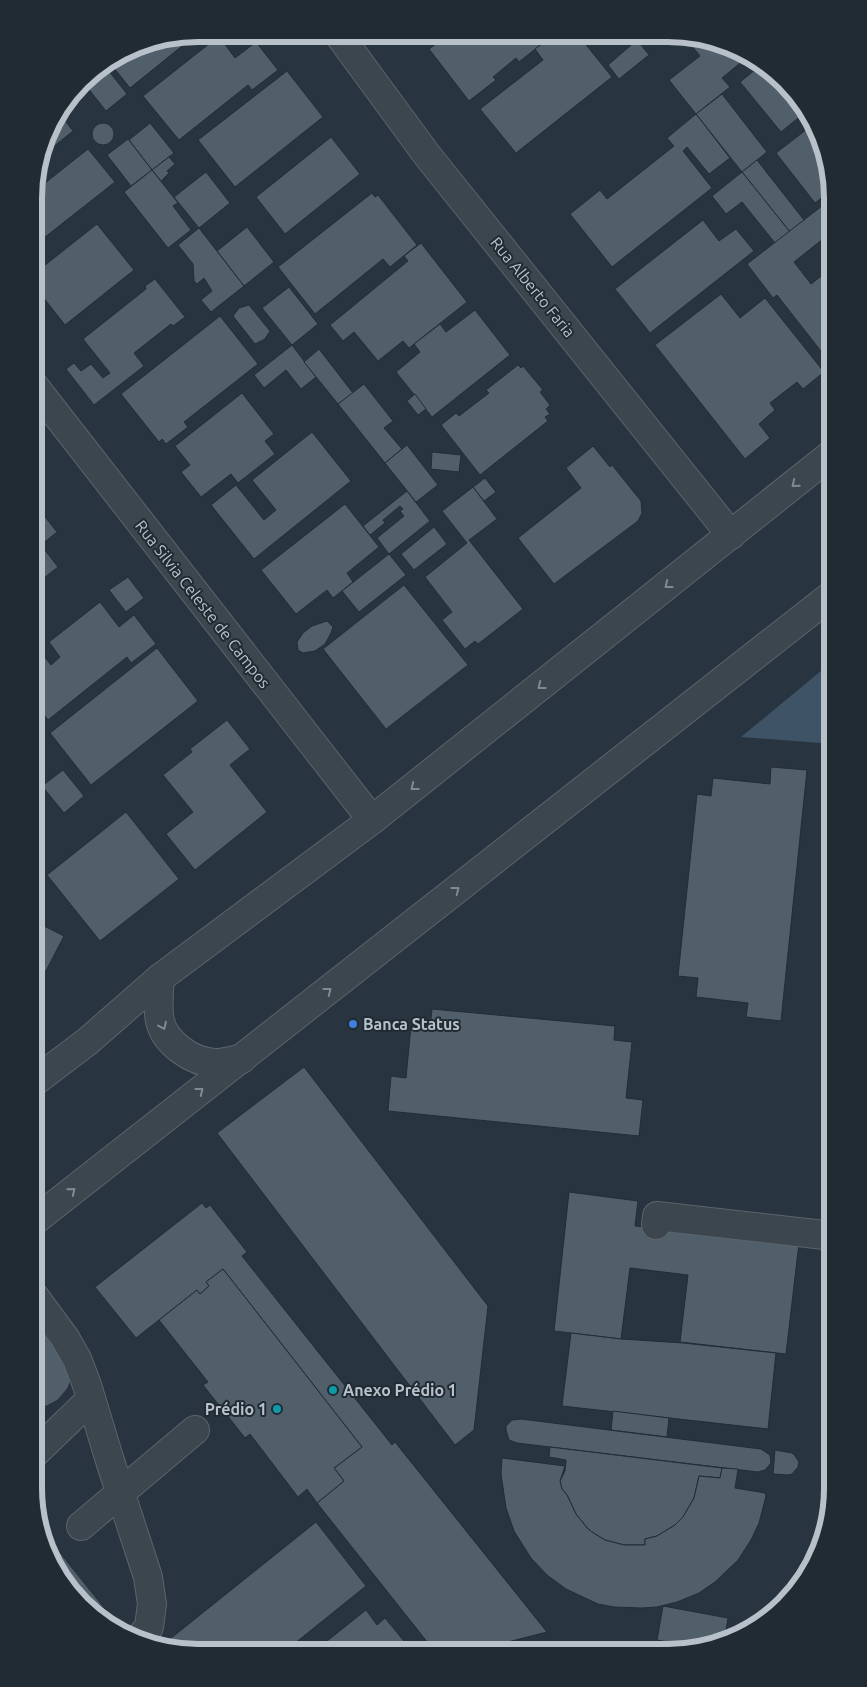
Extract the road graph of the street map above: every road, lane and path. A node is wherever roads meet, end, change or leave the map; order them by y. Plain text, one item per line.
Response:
1 (345, 43) edge
2 (42, 396) edge
3 (824, 460) edge
4 (731, 535) junction
5 (824, 601) edge
6 (372, 820) junction
7 (160, 978) junction
8 (242, 1058) junction
9 (42, 1076) edge
10 (42, 1216) edge
11 (656, 1224) dead end
12 (824, 1235) edge
13 (42, 1307) edge
14 (92, 1399) junction
15 (195, 1430) dead end
16 (42, 1446) edge
17 (120, 1493) junction
18 (81, 1526) dead end
19 (143, 1634) edge

1 - 4 street, Rua Alberto Faria
2 - 6 street, Rua Silvia Celeste de Campos
3 -> 4 street
4 -> 6 street
8 -> 5 street
6 - 7 street
7 -> 8 street
7 - 9 street
10 -> 8 street
11 - 12 street
13 - 14 street
14 - 16 street
14 - 17 street
15 - 17 street
17 - 18 street
17 - 19 street

